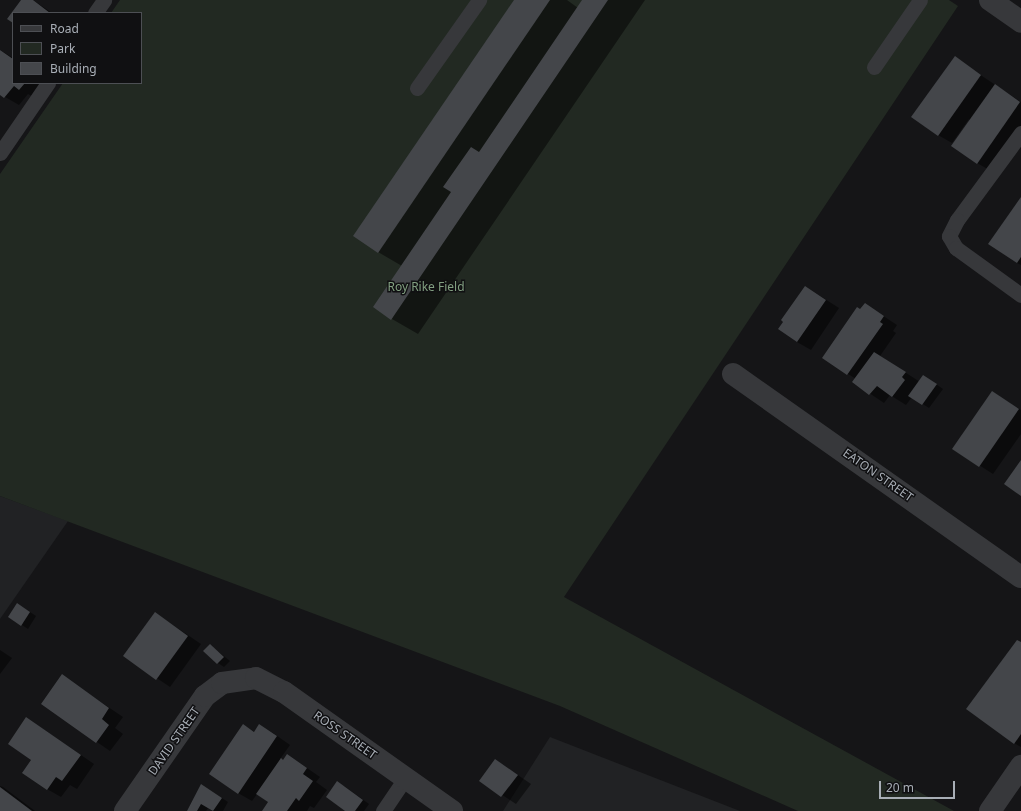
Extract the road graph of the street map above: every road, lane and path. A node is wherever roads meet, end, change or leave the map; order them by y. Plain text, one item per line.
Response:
1 (104, 0) edge
2 (479, 0) edge
3 (920, 0) edge
4 (990, 0) edge
5 (96, 12) edge
6 (1021, 22) edge
7 (874, 67) dead end
8 (47, 84) edge
9 (417, 88) dead end
10 (1021, 133) edge
11 (0, 154) edge
12 (1021, 295) edge
13 (733, 374) dead end
14 (1021, 577) edge
15 (231, 680) joint
16 (1021, 766) edge
17 (405, 778) junction
18 (125, 811) edge
19 (383, 811) edge
20 (452, 811) edge
21 (990, 811) edge

1 - 5 lane
2 - 9 lane
3 - 7 lane
4 - 6 street
8 - 11 lane
10 - 12 lane
13 - 14 street, EATON STREET
15 - 17 street, ROSS STREET
15 - 18 street, DAVID STREET
16 - 21 street
17 - 19 lane
17 - 20 street, ROSS STREET

